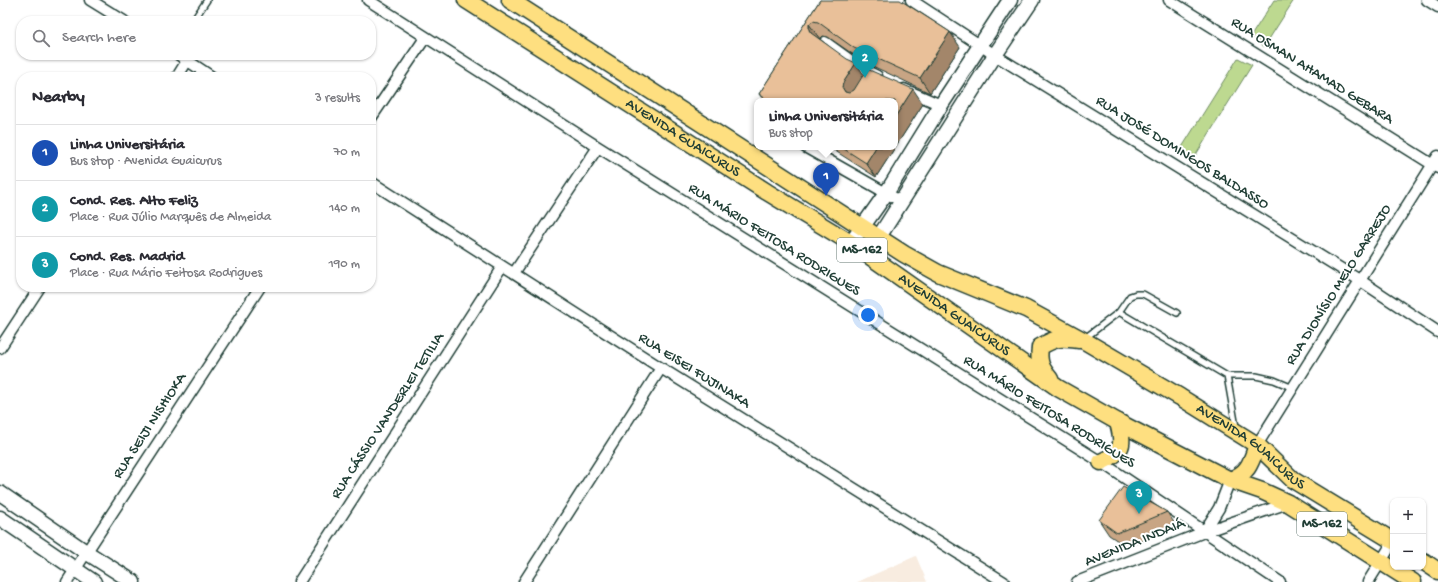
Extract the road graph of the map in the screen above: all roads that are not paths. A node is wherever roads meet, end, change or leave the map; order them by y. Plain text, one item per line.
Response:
1 (90, 0) edge
2 (207, 0) edge
3 (368, 0) edge
4 (466, 0) edge
5 (510, 0) edge
6 (911, 0) edge
7 (1010, 0) edge
8 (1032, 0) edge
9 (1169, 0) edge
10 (1427, 0) edge
11 (1438, 7) edge
12 (116, 16) edge
13 (196, 16) edge
14 (426, 38) junction
15 (825, 42) edge
16 (981, 45) junction
17 (995, 55) junction
18 (182, 60) edge
19 (186, 60) edge
20 (178, 72) edge
21 (204, 72) edge
22 (941, 105) junction
23 (376, 111) edge
24 (598, 147) junction
25 (810, 150) edge
26 (1438, 156) edge
27 (1435, 166) edge
28 (376, 185) edge
29 (887, 192) junction
30 (902, 202) junction
31 (862, 226) junction
32 (878, 238) junction
33 (851, 243) junction
34 (868, 254) junction
35 (502, 267) junction
36 (514, 273) junction
37 (1360, 281) junction
38 (37, 292) edge
39 (257, 292) edge
40 (1119, 312) junction
41 (1176, 313) dead end
42 (1438, 332) edge
43 (1083, 340) junction
44 (0, 348) edge
45 (661, 368) junction
46 (1227, 376) junction
47 (1058, 388) junction
48 (1293, 388) junction
49 (1118, 422) junction
50 (1236, 432) junction
51 (1258, 445) junction
52 (1101, 462) junction
53 (1230, 480) junction
54 (0, 493) edge
55 (1288, 502) junction
56 (0, 518) edge
57 (1204, 532) junction
58 (1390, 540) edge
59 (1390, 546) edge
60 (86, 552) junction
61 (1381, 560) junction
62 (1426, 563) edge
63 (75, 570) junction
64 (1438, 571) edge
65 (67, 582) edge
66 (94, 582) edge
67 (133, 582) edge
68 (299, 582) edge
69 (524, 582) edge
70 (1004, 582) edge
71 (1076, 582) edge
72 (1280, 582) edge
73 (1368, 582) edge
74 (1413, 582) edge

1 - 12 street
2 - 13 lane
3 - 14 street, RUA MÁRIO FEITOSA RODRIGUES
4 - 33 main road, AVENIDA GUAICURUS / MS-162
5 - 31 main road, AVENIDA GUAICURUS / MS-162
6 - 16 street, RUA JOSÉ DOMINGOS BALDASSO
7 - 16 street
8 - 17 street
9 - 27 street, RUA OSMAN AHAMAD GEBARA
10 - 11 street
14 - 23 street
14 - 24 street, RUA MÁRIO FEITOSA RODRIGUES
15 - 22 street
16 - 17 street, RUA JOSÉ DOMINGOS BALDASSO
16 - 22 street
17 - 30 street
17 - 37 street, RUA JOSÉ DOMINGOS BALDASSO
18 - 20 street
19 - 21 street
22 - 29 street
24 - 36 street
24 - 52 street, RUA MÁRIO FEITOSA RODRIGUES
25 - 29 street
26 - 27 street, RUA DIONÍSIO MELO GARREJO
27 - 37 street, RUA DIONÍSIO MELO GARREJO
28 - 35 street, RUA EISEI FUJINAKA
29 - 30 street
29 - 31 street
30 - 32 street
31 - 32 main road, AVENIDA GUAICURUS / MS-162
31 - 33 street
32 - 34 street
32 - 43 main road, AVENIDA GUAICURUS / MS-162
33 - 34 main road, AVENIDA GUAICURUS / MS-162
34 - 47 main road, AVENIDA GUAICURUS / MS-162
35 - 36 street, RUA EISEI FUJINAKA
35 - 68 street, RUA CÁSSIO VANDERLEI TETILIA
36 - 45 street, RUA EISEI FUJINAKA
37 - 42 street, RUA JOSÉ DOMINGOS BALDASSO
37 - 48 street, RUA DIONÍSIO MELO GARREJO
38 - 44 street
39 - 60 street, RUA SEIJI NISHIOKA
40 - 41 lane
40 - 43 lane
40 - 46 lane
43 - 47 main road
43 - 50 main road, AVENIDA GUAICURUS / MS-162
45 - 69 street
45 - 70 street, RUA EISEI FUJINAKA
46 - 48 lane
46 - 50 lane
47 - 49 main road, AVENIDA GUAICURUS / MS-162
48 - 51 street, RUA DIONÍSIO MELO GARREJO
49 - 52 main road
49 - 53 main road, AVENIDA GUAICURUS / MS-162
50 - 51 main road, AVENIDA GUAICURUS / MS-162
51 - 53 main road
51 - 58 main road, AVENIDA GUAICURUS / MS-162
52 - 57 street, RUA MÁRIO FEITOSA RODRIGUES
53 - 55 main road, AVENIDA GUAICURUS / MS-162
53 - 57 street, AVENIDA INDAIÁ
54 - 60 street
55 - 57 street, AVENIDA INDAIÁ
55 - 61 main road, AVENIDA GUAICURUS / MS-162
56 - 63 street
57 - 71 street, AVENIDA INDAIÁ
57 - 72 street, RUA MÁRIO FEITOSA RODRIGUES
59 - 61 street
60 - 63 street, RUA SEIJI NISHIOKA
60 - 67 street
61 - 73 street
61 - 74 main road, AVENIDA GUAICURUS / MS-162
62 - 64 main road
63 - 65 street, RUA SEIJI NISHIOKA
63 - 66 street

